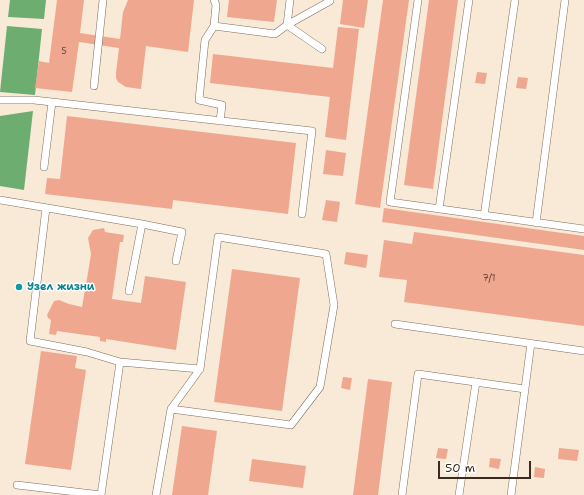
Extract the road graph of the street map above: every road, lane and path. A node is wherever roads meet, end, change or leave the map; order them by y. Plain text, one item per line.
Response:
1 (103, 0) edge
2 (214, 0) edge
3 (290, 0) edge
4 (330, 0) edge
5 (418, 0) edge
6 (469, 0) edge
7 (515, 0) edge
8 (565, 0) edge
9 (287, 25) junction
10 (214, 26) junction
11 (322, 49) dead end
12 (94, 86) dead end
13 (0, 100) edge
14 (52, 102) junction
15 (220, 121) junction
16 (44, 167) dead end
17 (0, 200) edge
18 (46, 208) junction
19 (439, 209) junction
20 (302, 214) dead end
21 (484, 216) junction
22 (536, 223) junction
23 (142, 224) junction
24 (584, 229) edge
25 (176, 261) dead end
26 (129, 291) dead end
27 (395, 324) dead end
28 (531, 343) junction
29 (584, 351) edge
30 (120, 362) junction
31 (200, 369) junction
32 (476, 382) junction
33 (525, 389) junction
34 (171, 409) junction
35 (16, 485) dead end
36 (101, 495) edge
37 (156, 495) edge
38 (402, 495) edge
39 (459, 495) edge
40 (511, 495) edge

1 - 12 lane
2 - 10 lane
3 - 9 lane
4 - 9 lane
5 - 19 lane
6 - 19 lane
7 - 21 lane
8 - 22 lane
9 - 10 lane
9 - 11 lane
10 - 15 lane
13 - 14 lane
14 - 15 lane
14 - 16 lane
15 - 20 lane
17 - 18 lane
18 - 23 lane
18 - 30 lane
19 - 21 lane
21 - 22 lane
22 - 24 lane
23 - 25 lane
23 - 26 lane
27 - 28 lane
28 - 29 lane
28 - 33 lane
30 - 31 lane
30 - 36 lane
31 - 34 lane
31 - 34 lane
32 - 33 lane
32 - 38 lane
32 - 39 lane
33 - 40 lane
34 - 37 lane
35 - 36 lane

